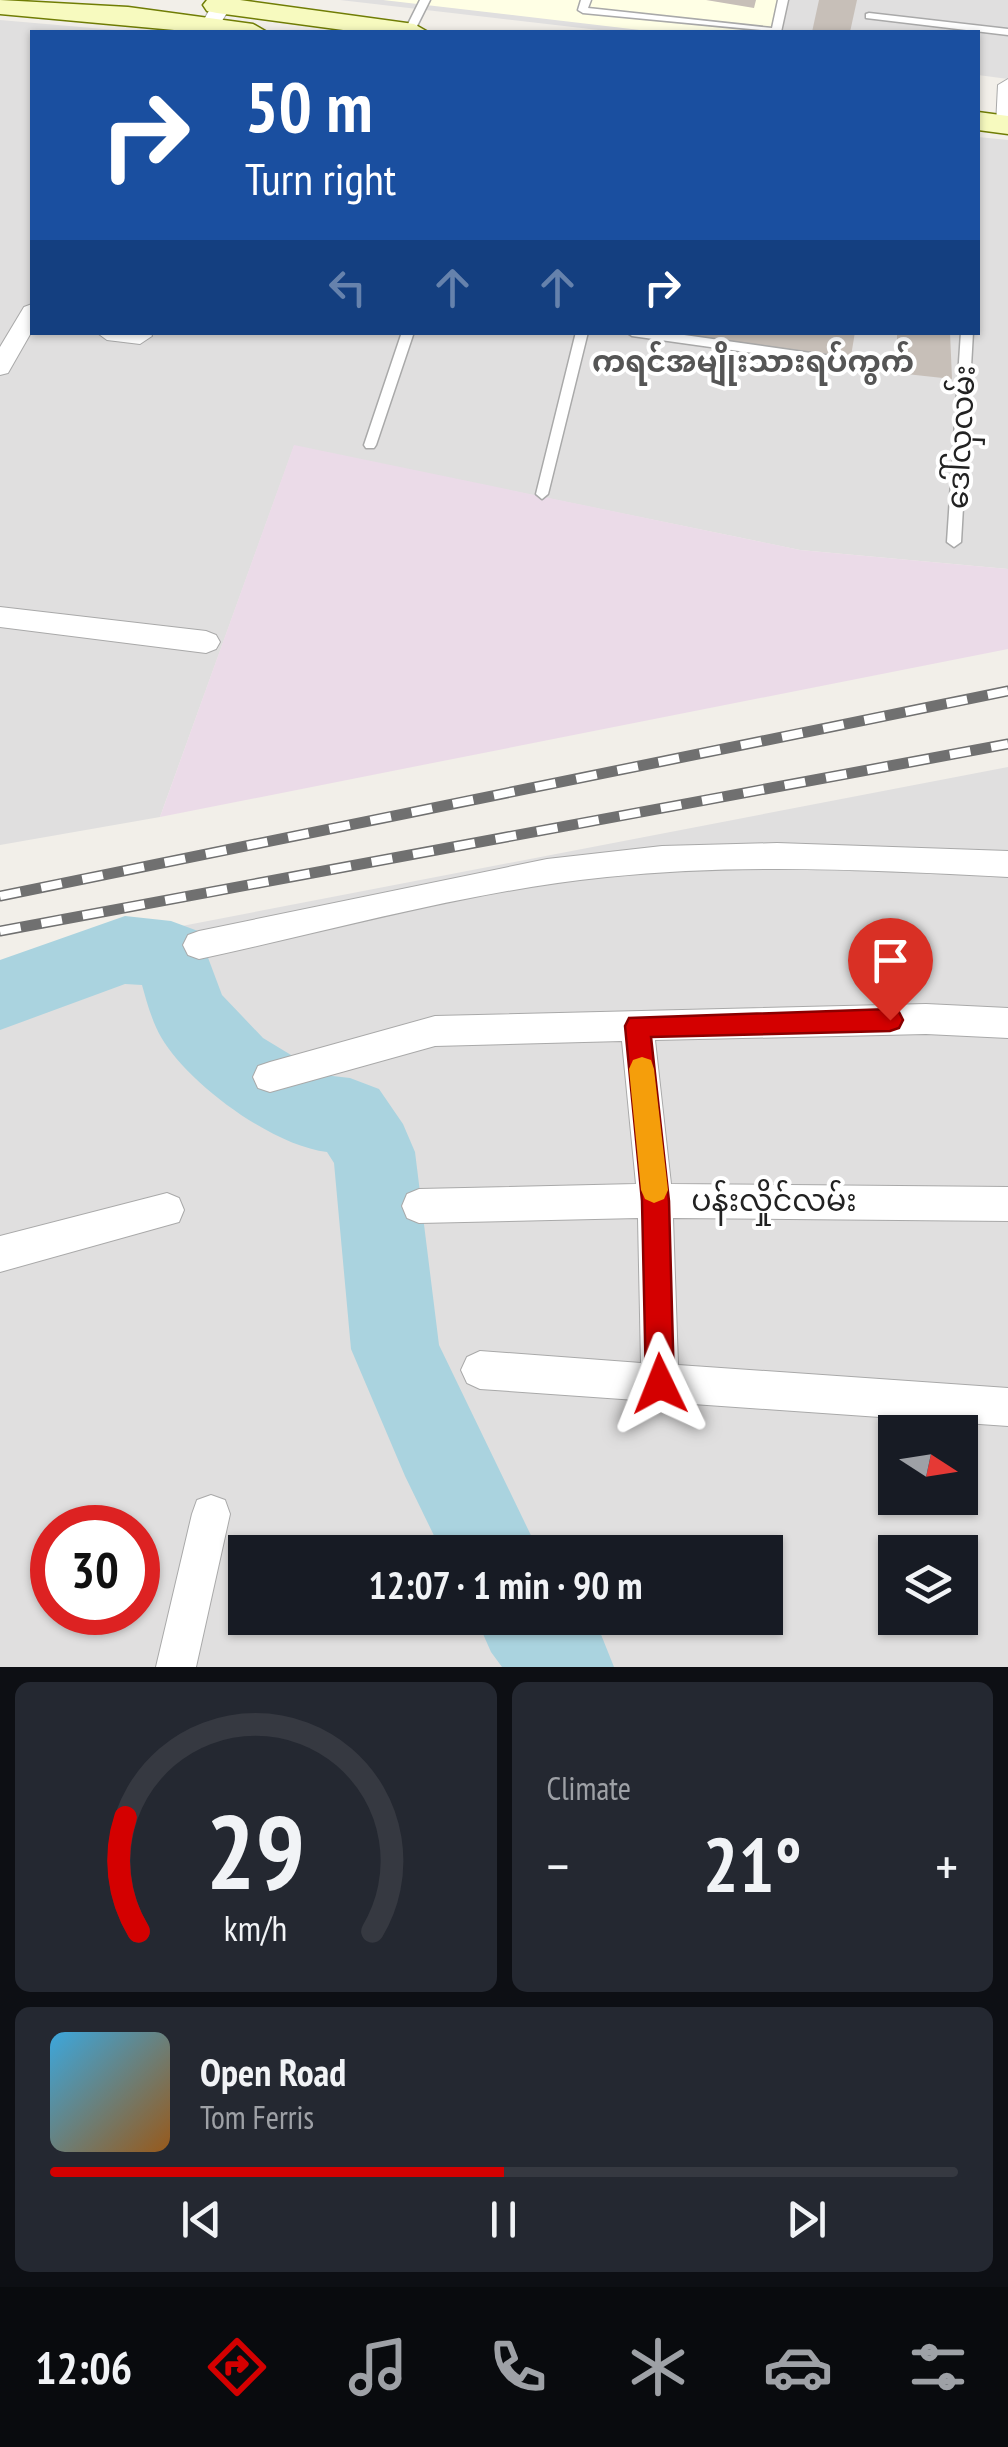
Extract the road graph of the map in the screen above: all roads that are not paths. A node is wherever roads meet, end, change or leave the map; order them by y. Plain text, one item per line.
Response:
1 (174, 0) edge
2 (424, 0) edge
3 (586, 0) edge
4 (783, 0) edge
5 (0, 6) edge
6 (216, 16) edge
7 (869, 16) dead end
8 (248, 30) edge
9 (387, 30) edge
10 (412, 30) edge
11 (758, 30) edge
12 (776, 30) edge
13 (1008, 32) edge
14 (1008, 86) edge
15 (980, 98) edge
16 (1001, 114) edge
17 (30, 315) edge
18 (132, 335) edge
19 (407, 335) edge
20 (581, 335) edge
21 (653, 335) edge
22 (967, 335) edge
23 (140, 336) dead end
24 (0, 366) edge
25 (874, 366) dead end
26 (370, 444) dead end
27 (542, 494) dead end
28 (954, 542) dead end
29 (0, 617) edge
30 (206, 642) dead end
31 (1008, 864) edge
32 (199, 945) dead end
33 (1008, 1022) edge
34 (637, 1026) junction
35 (270, 1077) dead end
36 (656, 1201) junction
37 (1008, 1204) edge
38 (419, 1206) dead end
39 (167, 1210) dead end
40 (0, 1254) edge
41 (480, 1370) dead end
42 (660, 1384) junction
43 (1008, 1407) edge
44 (211, 1514) dead end
45 (176, 1667) edge

1 - 6 main road
2 - 10 lane
3 - 11 lane
4 - 12 lane
5 - 6 main road
6 - 8 main road
6 - 9 main road
7 - 13 lane
14 - 16 street
15 - 16 main road
17 - 24 street
18 - 23 street
19 - 26 lane
20 - 27 lane
21 - 25 lane
22 - 28 lane, ဒေါ်လှလမ်း
29 - 30 street
31 - 32 street
33 - 34 street
34 - 35 street
34 - 36 street
36 - 37 street, ပန်းလှိုင်လမ်း
36 - 38 street, ပန်းလှိုင်လမ်း
36 - 42 street
39 - 40 street
41 - 42 street
42 - 43 street
44 - 45 street

